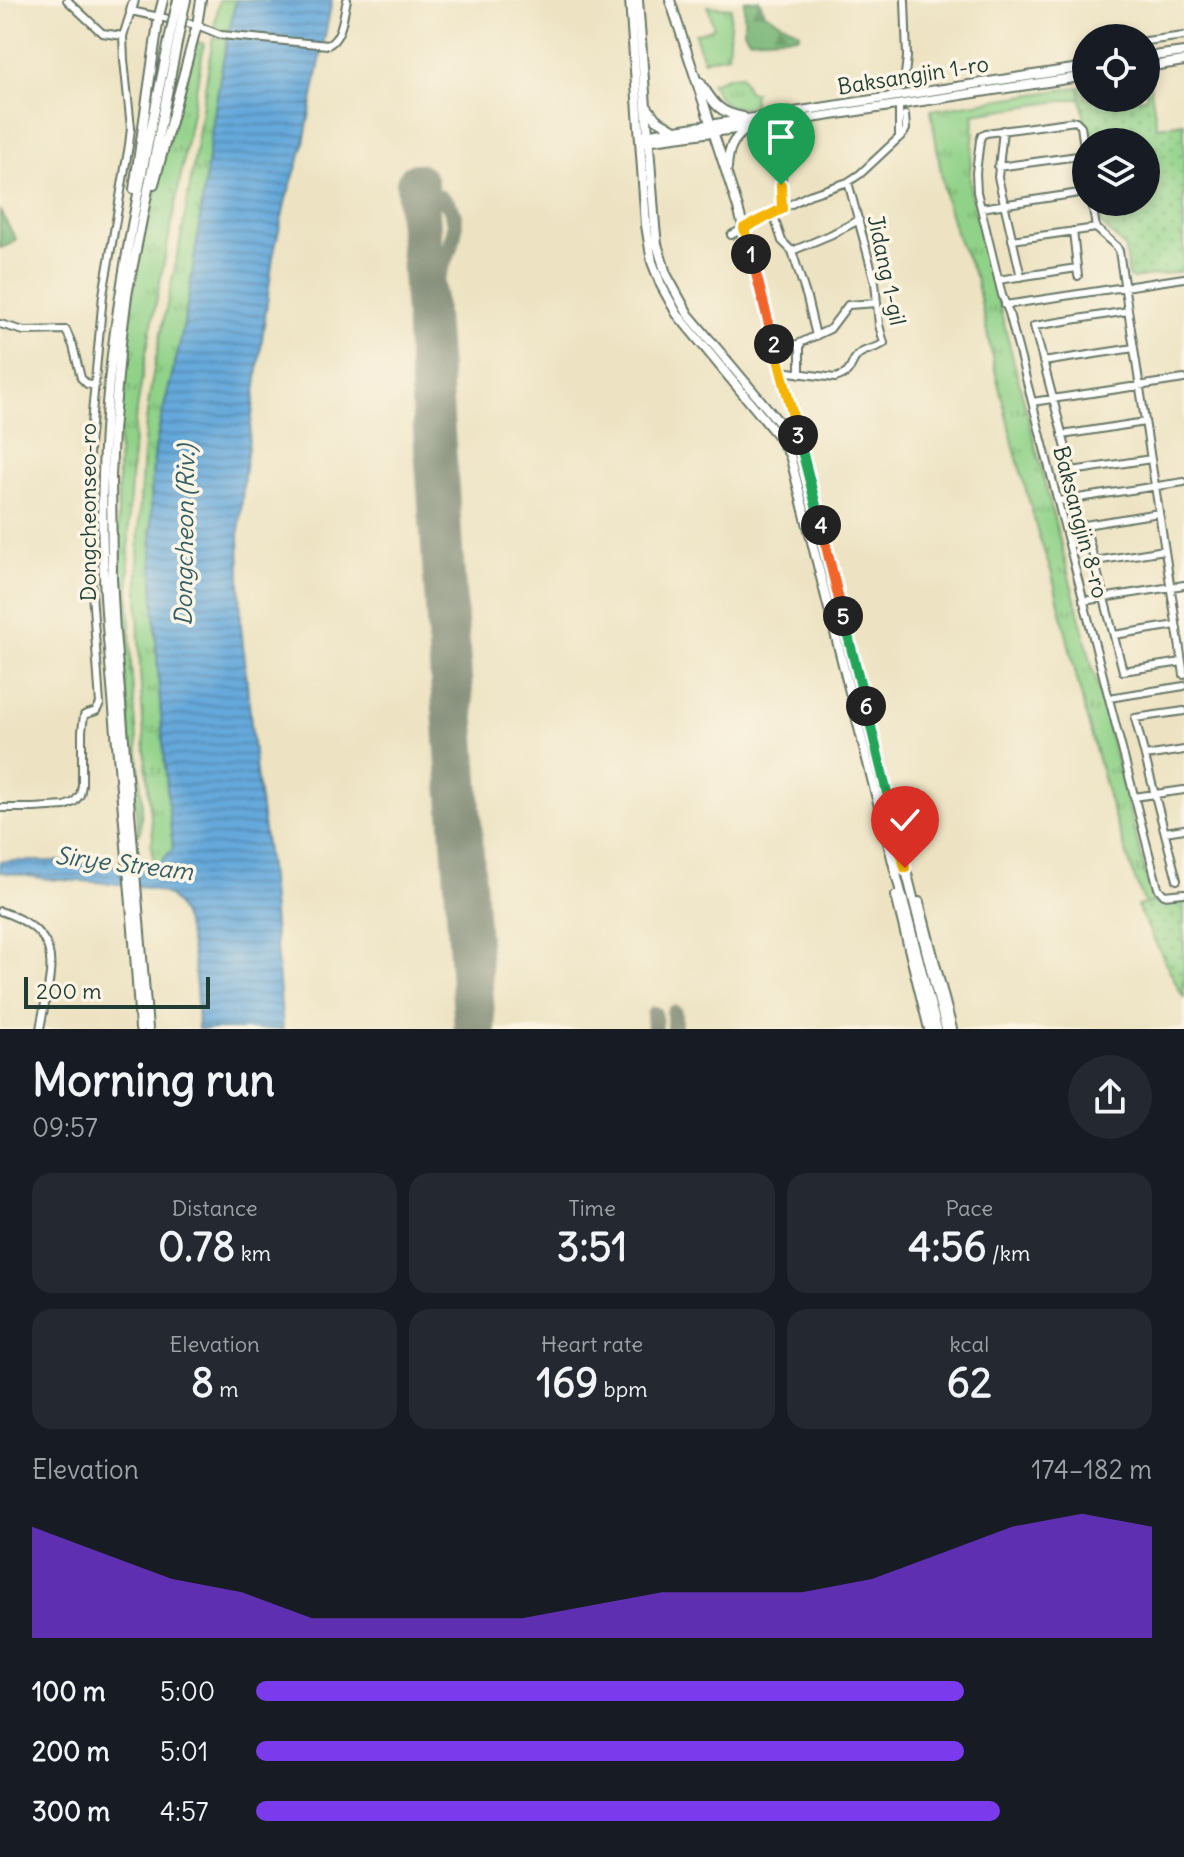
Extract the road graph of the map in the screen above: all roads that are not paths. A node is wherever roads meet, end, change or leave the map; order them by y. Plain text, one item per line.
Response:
1 (67, 0) edge
2 (134, 0) edge
3 (163, 0) edge
4 (178, 0) edge
5 (186, 0) edge
6 (201, 0) edge
7 (347, 0) edge
8 (630, 0) edge
9 (638, 0) edge
10 (670, 0) edge
11 (905, 0) edge
12 (131, 11) junction
13 (179, 12) junction
14 (159, 16) junction
15 (197, 25) junction
16 (123, 36) junction
17 (1184, 36) edge
18 (1160, 39) edge
19 (1184, 52) edge
20 (1160, 55) edge
21 (1184, 61) edge
22 (1160, 65) edge
23 (1072, 69) edge
24 (694, 74) junction
25 (1072, 78) edge
26 (904, 84) dead end
27 (646, 105) junction
28 (899, 105) junction
29 (905, 115) dead end
30 (753, 122) junction
31 (773, 124) junction
32 (712, 128) junction
33 (1081, 128) edge
34 (1003, 130) junction
35 (675, 134) junction
36 (644, 138) junction
37 (899, 138) junction
38 (1072, 157) edge
39 (650, 158) junction
40 (998, 167) junction
41 (727, 177) junction
42 (848, 182) junction
43 (1072, 194) edge
44 (1004, 204) junction
45 (981, 208) junction
46 (782, 209) junction
47 (773, 214) junction
48 (1094, 216) edge
49 (859, 220) junction
50 (744, 228) junction
51 (1096, 228) junction
52 (1073, 231) junction
53 (731, 235) dead end
54 (1012, 240) junction
55 (792, 251) junction
56 (130, 258) junction
57 (1077, 268) junction
58 (1078, 276) dead end
59 (1021, 277) junction
60 (1184, 278) edge
61 (998, 280) junction
62 (1124, 287) junction
63 (877, 303) junction
64 (1005, 305) junction
65 (1128, 311) junction
66 (0, 324) edge
67 (816, 336) junction
68 (800, 343) junction
69 (1134, 348) junction
70 (776, 352) junction
71 (1043, 362) junction
72 (781, 371) junction
73 (800, 374) junction
74 (1184, 379) edge
75 (95, 386) junction
76 (1139, 386) junction
77 (1053, 399) junction
78 (1032, 402) junction
79 (1145, 422) junction
80 (1062, 435) junction
81 (1151, 459) junction
82 (805, 463) junction
83 (1184, 482) edge
84 (1155, 486) junction
85 (1058, 501) junction
86 (1159, 513) junction
87 (1165, 550) junction
88 (1095, 561) junction
89 (1184, 585) edge
90 (1171, 588) junction
91 (1104, 598) junction
92 (1083, 601) junction
93 (1176, 625) junction
94 (1114, 635) junction
95 (1182, 662) junction
96 (1184, 675) edge
97 (1184, 686) edge
98 (1109, 698) junction
99 (1184, 711) edge
100 (1184, 750) edge
101 (1145, 756) junction
102 (1184, 790) edge
103 (1155, 794) junction
104 (1134, 797) junction
105 (877, 798) junction
106 (0, 808) edge
107 (1184, 829) edge
108 (1165, 832) junction
109 (1184, 869) edge
110 (1175, 870) junction
111 (1177, 880) dead end
112 (1184, 893) edge
113 (0, 911) edge
114 (136, 924) junction
115 (40, 1029) edge
116 (140, 1029) edge
117 (148, 1029) edge
118 (929, 1029) edge
119 (937, 1029) edge
120 (949, 1029) edge

1 - 16 street
2 - 12 main road
3 - 14 main road
4 - 13 main road, Dongcheonseo-ro
5 - 13 main road, Dongcheonseo-ro
6 - 15 main road
7 - 15 street
8 - 36 main road
9 - 27 main road
10 - 24 main road
11 - 26 street
12 - 14 street
12 - 16 street
13 - 56 main road, Dongcheonseo-ro, bridge
14 - 15 street
14 - 56 main road
15 - 56 main road
16 - 75 street
17 - 18 street
19 - 20 main road
21 - 22 main road
23 - 30 main road, Baksangjin 1-ro
24 - 30 main road
24 - 32 main road
25 - 28 main road, Baksangjin 1-ro
27 - 35 main road
27 - 36 main road
28 - 31 main road, Baksangjin 1-ro
28 - 37 street
29 - 37 street
30 - 31 main road, Baksangjin 1-ro
30 - 32 main road, Baksangjin 1-ro
30 - 41 main road
31 - 46 street
32 - 35 main road, Baksangjin 1-ro
32 - 41 main road
33 - 34 street
34 - 40 street
34 - 45 street, Baksangjin 8-ro
35 - 36 main road, Baksangjin 1-ro
35 - 39 main road
36 - 39 main road
36 - 105 main road
37 - 42 street
38 - 40 street
39 - 82 main road
40 - 44 street
41 - 50 main road
42 - 46 street
42 - 49 street, Jidang 1-gil
43 - 44 street
44 - 45 street
44 - 54 street
45 - 61 street, Baksangjin 8-ro
46 - 47 street
47 - 50 street
47 - 55 street
48 - 51 street
49 - 55 street
49 - 63 street, Jidang 1-gil
50 - 53 street
50 - 70 main road
51 - 52 street
51 - 62 street
52 - 54 street
52 - 57 street
54 - 59 street
55 - 67 street
56 - 114 main road, Dongcheonseo-ro
57 - 58 street
57 - 59 street
59 - 61 street
60 - 62 street
61 - 64 street, Baksangjin 8-ro
62 - 64 street
62 - 65 street
63 - 67 street
63 - 73 street, Jidang 1-gil
64 - 78 street, Baksangjin 8-ro
65 - 69 street
65 - 71 street
66 - 75 street
67 - 68 street
68 - 70 street
68 - 73 street
69 - 71 street
69 - 76 street
70 - 72 main road
71 - 77 street
72 - 73 street, Jidang 1-gil
72 - 82 main road
74 - 76 street
75 - 106 street
76 - 77 street
76 - 79 street
77 - 78 street
77 - 80 street
78 - 85 street, Baksangjin 8-ro
79 - 80 street
79 - 81 street
80 - 81 street
81 - 84 street
82 - 120 main road
83 - 84 street
84 - 85 street
84 - 86 street
85 - 92 street, Baksangjin 8-ro
86 - 87 street
86 - 88 street
87 - 88 street
87 - 90 street
88 - 91 street
89 - 90 street
90 - 91 street
90 - 93 street
91 - 92 street
91 - 94 street
92 - 98 street, Baksangjin 8-ro
93 - 94 street
93 - 95 street
94 - 95 street
95 - 96 street
97 - 98 street
98 - 104 street, Baksangjin 8-ro
99 - 101 street
100 - 101 street
101 - 103 street
102 - 103 street
103 - 104 street
103 - 108 street
104 - 112 street, Baksangjin 8-ro
105 - 118 main road
105 - 119 main road
107 - 108 street
108 - 110 street
109 - 110 street
110 - 111 street
113 - 115 street
114 - 116 main road, Dongcheonseo-ro
114 - 117 main road, Dongcheonseo-ro

